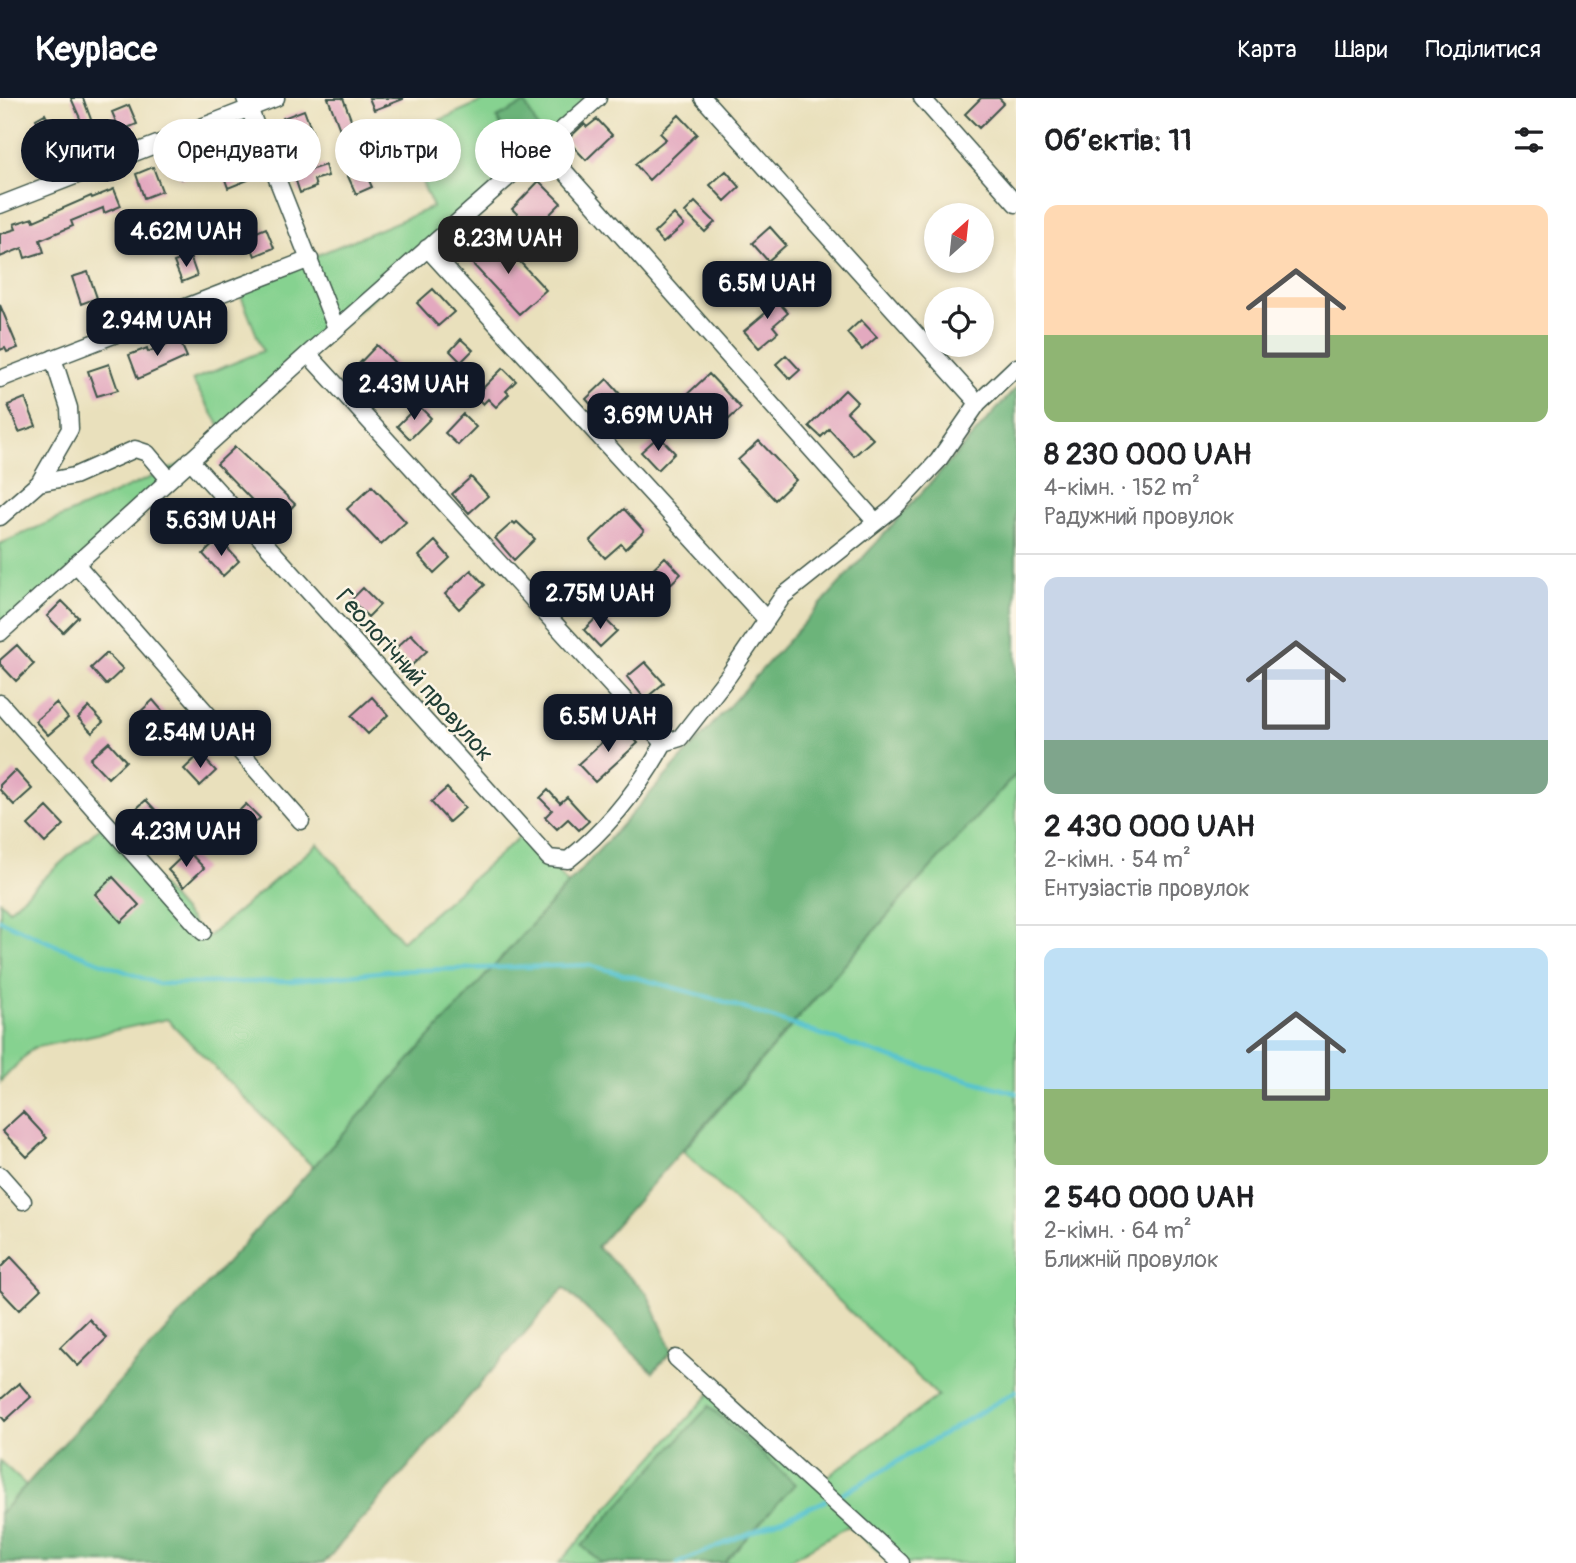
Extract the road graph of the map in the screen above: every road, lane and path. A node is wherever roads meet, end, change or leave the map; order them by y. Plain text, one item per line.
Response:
1 (276, 98) edge
2 (598, 98) edge
3 (703, 98) edge
4 (922, 98) edge
5 (247, 102) edge
6 (574, 119) edge
7 (503, 182) edge
8 (574, 182) edge
9 (1016, 204) edge
10 (0, 205) edge
11 (428, 248) junction
12 (310, 259) junction
13 (336, 328) junction
14 (308, 354) junction
15 (53, 358) junction
16 (1016, 367) edge
17 (0, 379) edge
18 (978, 403) junction
19 (190, 460) junction
20 (169, 480) junction
21 (39, 483) junction
22 (0, 517) edge
23 (875, 521) junction
24 (76, 564) junction
25 (766, 619) junction
26 (0, 633) edge
27 (0, 703) edge
28 (664, 743) junction
29 (301, 821) dead end
30 (203, 932) dead end
31 (0, 1175) edge
32 (23, 1201) dead end
33 (676, 1358) dead end
34 (901, 1563) edge

1 - 5 street
2 - 6 street
3 - 18 street
4 - 9 street
5 - 10 street
5 - 12 street
7 - 11 street
8 - 23 street
11 - 13 street
11 - 25 street
12 - 13 street
12 - 15 street
13 - 14 street
14 - 19 street
14 - 28 street
15 - 17 street
15 - 21 street
16 - 18 street
18 - 23 street
19 - 20 street
19 - 28 street, Геологічний провулок
20 - 21 street
20 - 24 street
21 - 22 street
23 - 25 street
24 - 26 street
24 - 29 street
25 - 28 street
27 - 30 street
31 - 32 street
33 - 34 street

